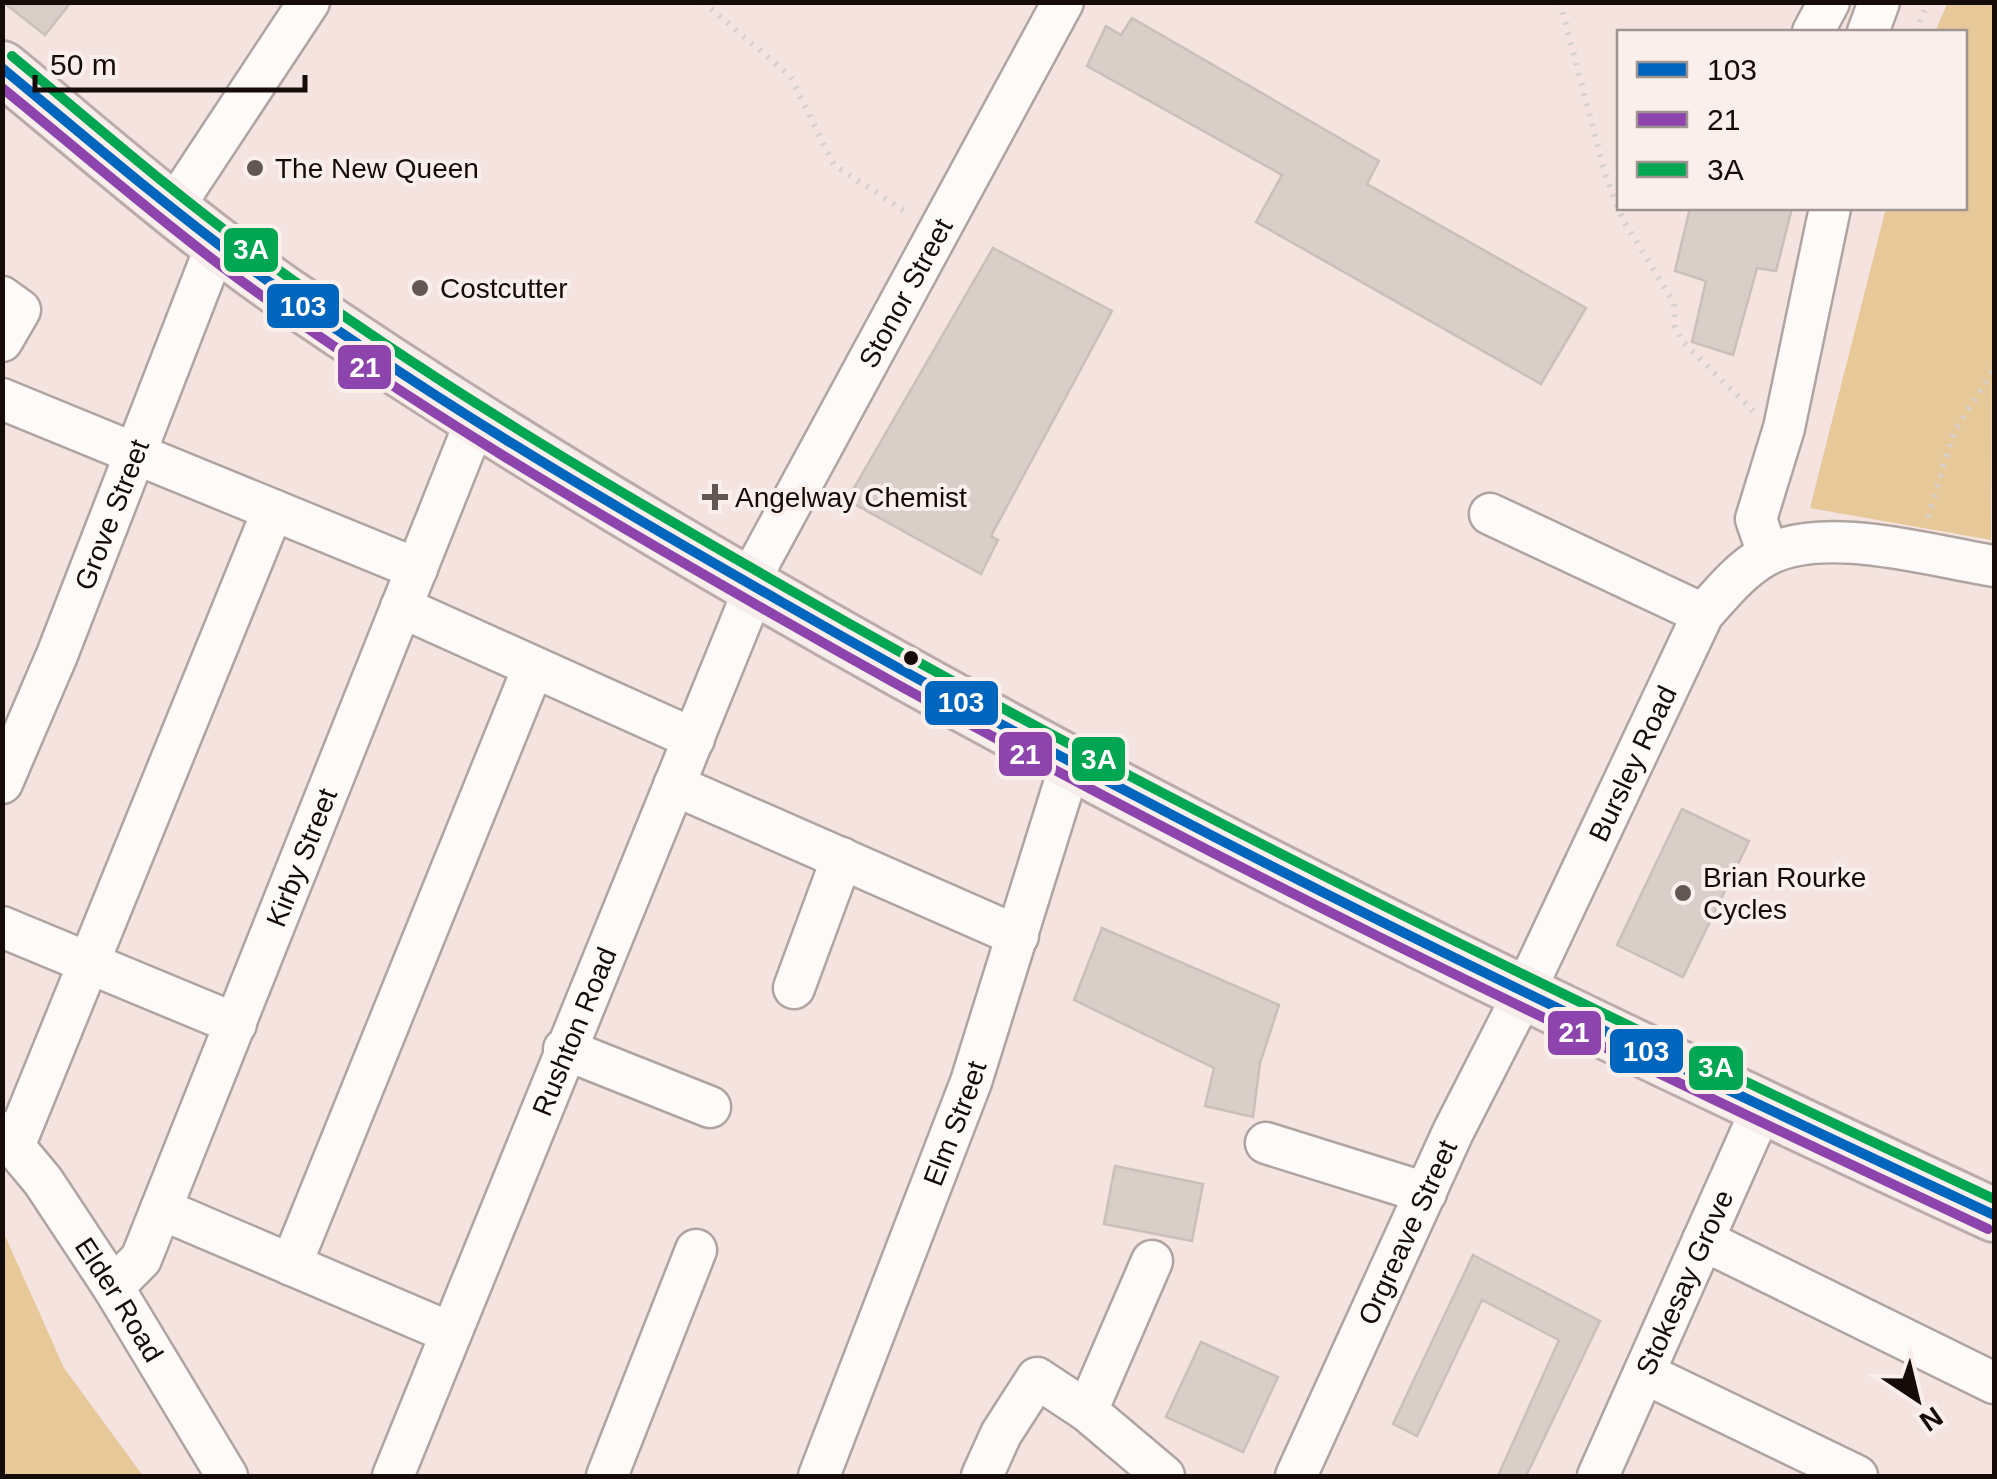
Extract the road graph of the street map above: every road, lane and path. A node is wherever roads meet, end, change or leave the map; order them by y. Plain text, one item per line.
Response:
1 (309, 2) edge
2 (703, 2) edge
3 (1063, 2) edge
4 (1560, 2) edge
5 (1830, 2) edge
6 (1879, 2) edge
7 (1928, 2) edge
8 (1814, 30) edge
9 (1869, 30) edge
10 (1917, 30) edge
11 (4, 72) edge
12 (1617, 205) edge
13 (173, 208) junction
14 (1619, 210) edge
15 (1830, 210) edge
16 (938, 231) junction
17 (217, 243) junction
18 (2, 296) edge
19 (2, 340) edge
20 (1994, 369) edge
21 (2, 399) edge
22 (476, 420) junction
23 (1780, 439) junction
24 (136, 455) junction
25 (273, 510) junction
26 (1490, 514) dead end
27 (1916, 553) junction
28 (1768, 554) junction
29 (1994, 566) edge
30 (416, 569) junction
31 (752, 585) junction
32 (401, 607) junction
33 (1703, 614) junction
34 (533, 668) junction
35 (694, 739) junction
36 (1070, 762) junction
37 (2, 783) edge
38 (674, 785) junction
39 (842, 858) junction
40 (2, 927) edge
41 (1018, 936) junction
42 (92, 962) junction
43 (794, 988) dead end
44 (1524, 993) junction
45 (236, 1024) junction
46 (564, 1049) junction
47 (710, 1108) dead end
48 (1762, 1108) junction
49 (9, 1138) edge
50 (1266, 1143) dead end
51 (1426, 1193) junction
52 (161, 1209) junction
53 (1994, 1216) edge
54 (1703, 1240) junction
55 (696, 1250) dead end
56 (1152, 1260) dead end
57 (291, 1265) junction
58 (113, 1287) junction
59 (451, 1332) junction
60 (1644, 1373) junction
61 (1994, 1383) edge
62 (2, 1388) edge
63 (1087, 1411) junction
64 (2, 1416) edge
65 (1603, 1466) edge
66 (227, 1476) edge
67 (393, 1476) edge
68 (607, 1476) edge
69 (819, 1476) edge
70 (982, 1476) edge
71 (1162, 1476) edge
72 (1296, 1476) edge
73 (1857, 1476) edge

1 - 13 street
2 - 16 path
3 - 16 street, Stonor Street
4 - 12 path
5 - 8 street
6 - 9 street
7 - 10 path
11 - 13 main road
13 - 17 main road
14 - 23 path
15 - 23 street
16 - 31 street, Stonor Street
17 - 22 main road
17 - 24 street, Grove Street
18 - 19 street
20 - 27 path
21 - 24 street
22 - 30 street, Kirby Street
22 - 31 main road
23 - 28 street
24 - 25 street
24 - 37 street, Grove Street
25 - 30 street
25 - 42 street
26 - 33 street
27 - 28 street
27 - 29 street
28 - 33 street, Bursley Road
30 - 32 street, Kirby Street
31 - 35 street, Rushton Road
31 - 36 main road
32 - 34 street
32 - 45 street, Kirby Street
33 - 44 street, Bursley Road
34 - 35 street
34 - 57 street
35 - 38 street, Rushton Road
36 - 41 street, Elm Street
36 - 44 main road
38 - 39 street
38 - 46 street, Rushton Road
39 - 41 street
39 - 43 street
40 - 42 street
41 - 69 street, Elm Street
42 - 45 street
42 - 49 street
44 - 48 main road
44 - 51 street, Orgreave Street
45 - 52 street, Kirby Street
46 - 47 street
46 - 59 street, Rushton Road
48 - 53 main road
48 - 54 street, Stokesay Grove
49 - 58 street, Elder Road
50 - 51 street
51 - 72 street, Orgreave Street
52 - 57 street
52 - 58 street, Kirby Street
54 - 60 street, Stokesay Grove
54 - 61 street
55 - 68 street
56 - 63 street
57 - 59 street
58 - 66 street, Elder Road
59 - 67 street, Rushton Road
60 - 65 street, Stokesay Grove
60 - 73 street
62 - 64 path
63 - 70 street
63 - 71 street

